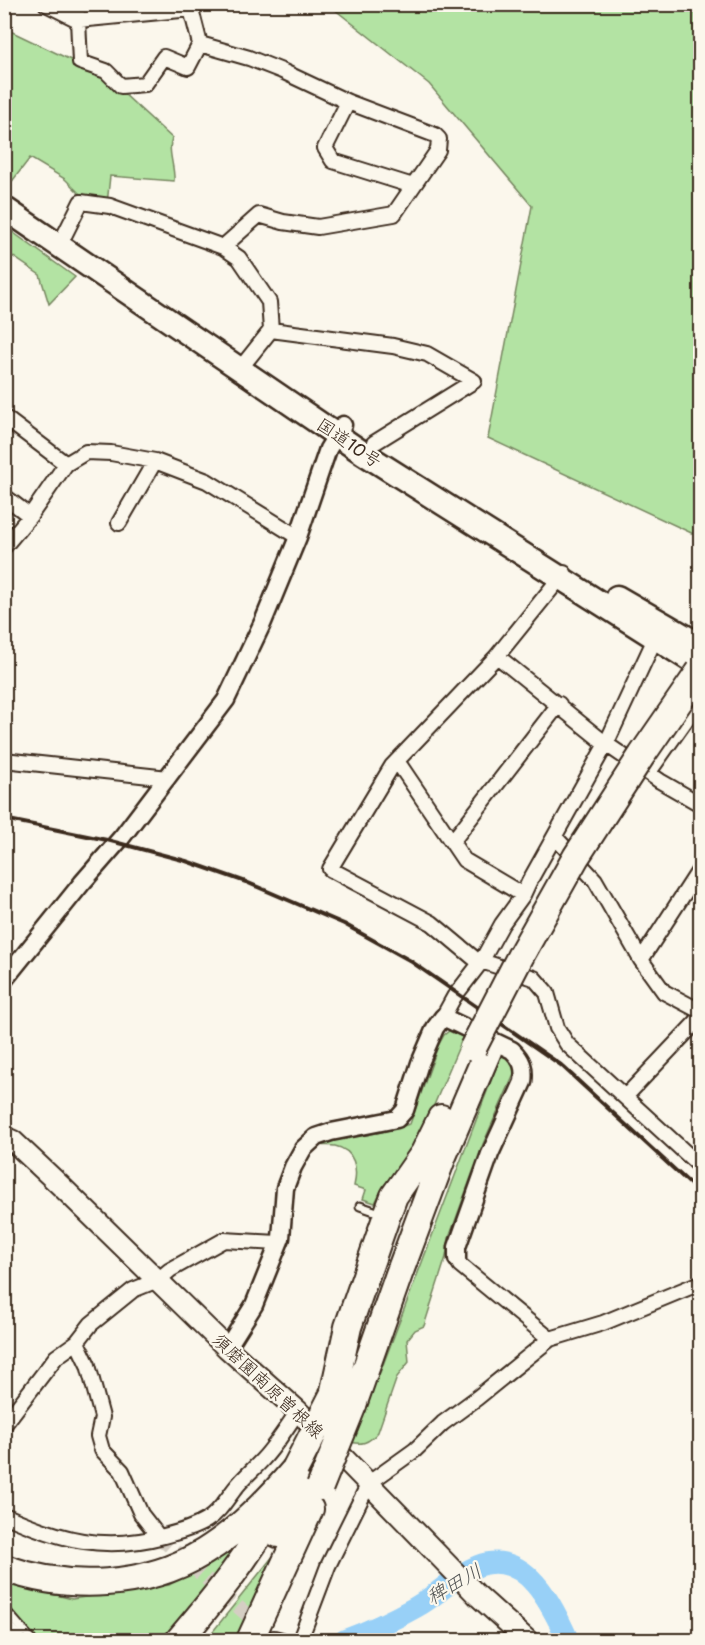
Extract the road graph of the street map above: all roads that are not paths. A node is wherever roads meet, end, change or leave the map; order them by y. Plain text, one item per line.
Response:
1 (46, 4) edge
2 (75, 4) edge
3 (192, 7) edge
4 (78, 20) junction
5 (200, 44) junction
6 (348, 102) junction
7 (413, 186) junction
8 (4, 190) edge
9 (4, 208) edge
10 (63, 240) junction
11 (223, 247) junction
12 (271, 330) junction
13 (243, 364) junction
14 (4, 417) edge
15 (339, 430) junction
16 (374, 443) junction
17 (155, 461) junction
18 (66, 464) junction
19 (4, 496) edge
20 (30, 516) junction
21 (119, 523) dead end
22 (297, 537) junction
23 (4, 547) edge
24 (564, 574) junction
25 (653, 637) junction
26 (497, 656) junction
27 (700, 661) edge
28 (700, 693) edge
29 (700, 699) edge
30 (559, 704) junction
31 (606, 744) junction
32 (4, 760) edge
33 (631, 760) junction
34 (397, 761) junction
35 (649, 772) junction
36 (168, 778) junction
37 (700, 804) edge
38 (555, 837) junction
39 (452, 842) junction
40 (700, 869) edge
41 (523, 895) junction
42 (641, 960) junction
43 (481, 962) junction
44 (4, 980) edge
45 (700, 1011) edge
46 (443, 1017) junction
47 (700, 1018) edge
48 (481, 1050) junction
49 (625, 1097) junction
50 (4, 1137) edge
51 (700, 1166) edge
52 (360, 1206) dead end
53 (387, 1215) junction
54 (278, 1243) junction
55 (458, 1259) joint
56 (158, 1280) junction
57 (700, 1283) edge
58 (549, 1339) junction
59 (76, 1342) junction
60 (227, 1348) junction
61 (343, 1400) junction
62 (298, 1411) junction
63 (4, 1425) edge
64 (309, 1479) junction
65 (369, 1483) junction
66 (4, 1515) edge
67 (159, 1537) junction
68 (4, 1568) edge
69 (4, 1608) edge
70 (4, 1633) edge
71 (269, 1640) edge
72 (11, 1641) edge
73 (32, 1641) edge
74 (179, 1641) edge
75 (198, 1641) edge
76 (300, 1641) edge
77 (527, 1641) edge

1 - 4 street
2 - 4 street
3 - 4 street
3 - 5 street
4 - 5 street
5 - 6 street
6 - 7 street
6 - 7 street
7 - 11 street
8 - 10 highway, 国道10号
9 - 10 highway, 国道10号
10 - 11 street
10 - 13 highway, 国道10号
11 - 12 street
12 - 13 street
12 - 16 street
13 - 15 highway, 国道10号
14 - 18 street
15 - 16 highway, 国道10号
15 - 22 street
15 - 24 highway, 国道10号
16 - 24 highway, 国道10号
17 - 18 street
17 - 21 street
17 - 22 street
18 - 20 street
19 - 20 street
20 - 23 street
22 - 36 street
24 - 25 highway, 国道10号
24 - 26 street
24 - 27 highway, 国道10号
25 - 27 highway, 国道10号
25 - 31 street
26 - 30 street
26 - 34 street
27 - 33 street
27 - 48 highway, bridge
28 - 48 highway
29 - 35 street
30 - 31 street
30 - 39 street
31 - 33 street
31 - 38 street
32 - 36 street
33 - 35 street
34 - 39 street
34 - 43 street
35 - 37 street
36 - 44 street
38 - 41 street
38 - 42 street
39 - 41 street
40 - 42 street
41 - 43 street
42 - 45 street
43 - 46 street
43 - 49 street
46 - 54 street
46 - 55 street
47 - 49 street
48 - 53 highway
48 - 61 highway
49 - 51 street
50 - 56 main road, 須磨園南原曽根線
52 - 53 lane
53 - 61 highway
54 - 56 street
54 - 60 street
55 - 58 street
56 - 59 street
56 - 60 main road, 須磨園南原曽根線
57 - 58 street
58 - 65 street
59 - 63 street
59 - 67 street
60 - 62 main road, 須磨園南原曽根線
61 - 64 highway, bridge
62 - 65 main road, 須磨園南原曽根線
62 - 67 street
64 - 68 highway
64 - 71 highway
64 - 74 highway
64 - 75 highway
65 - 76 street
65 - 77 main road, 須磨園南原曽根線
66 - 67 street
69 - 73 lane
70 - 72 highway

